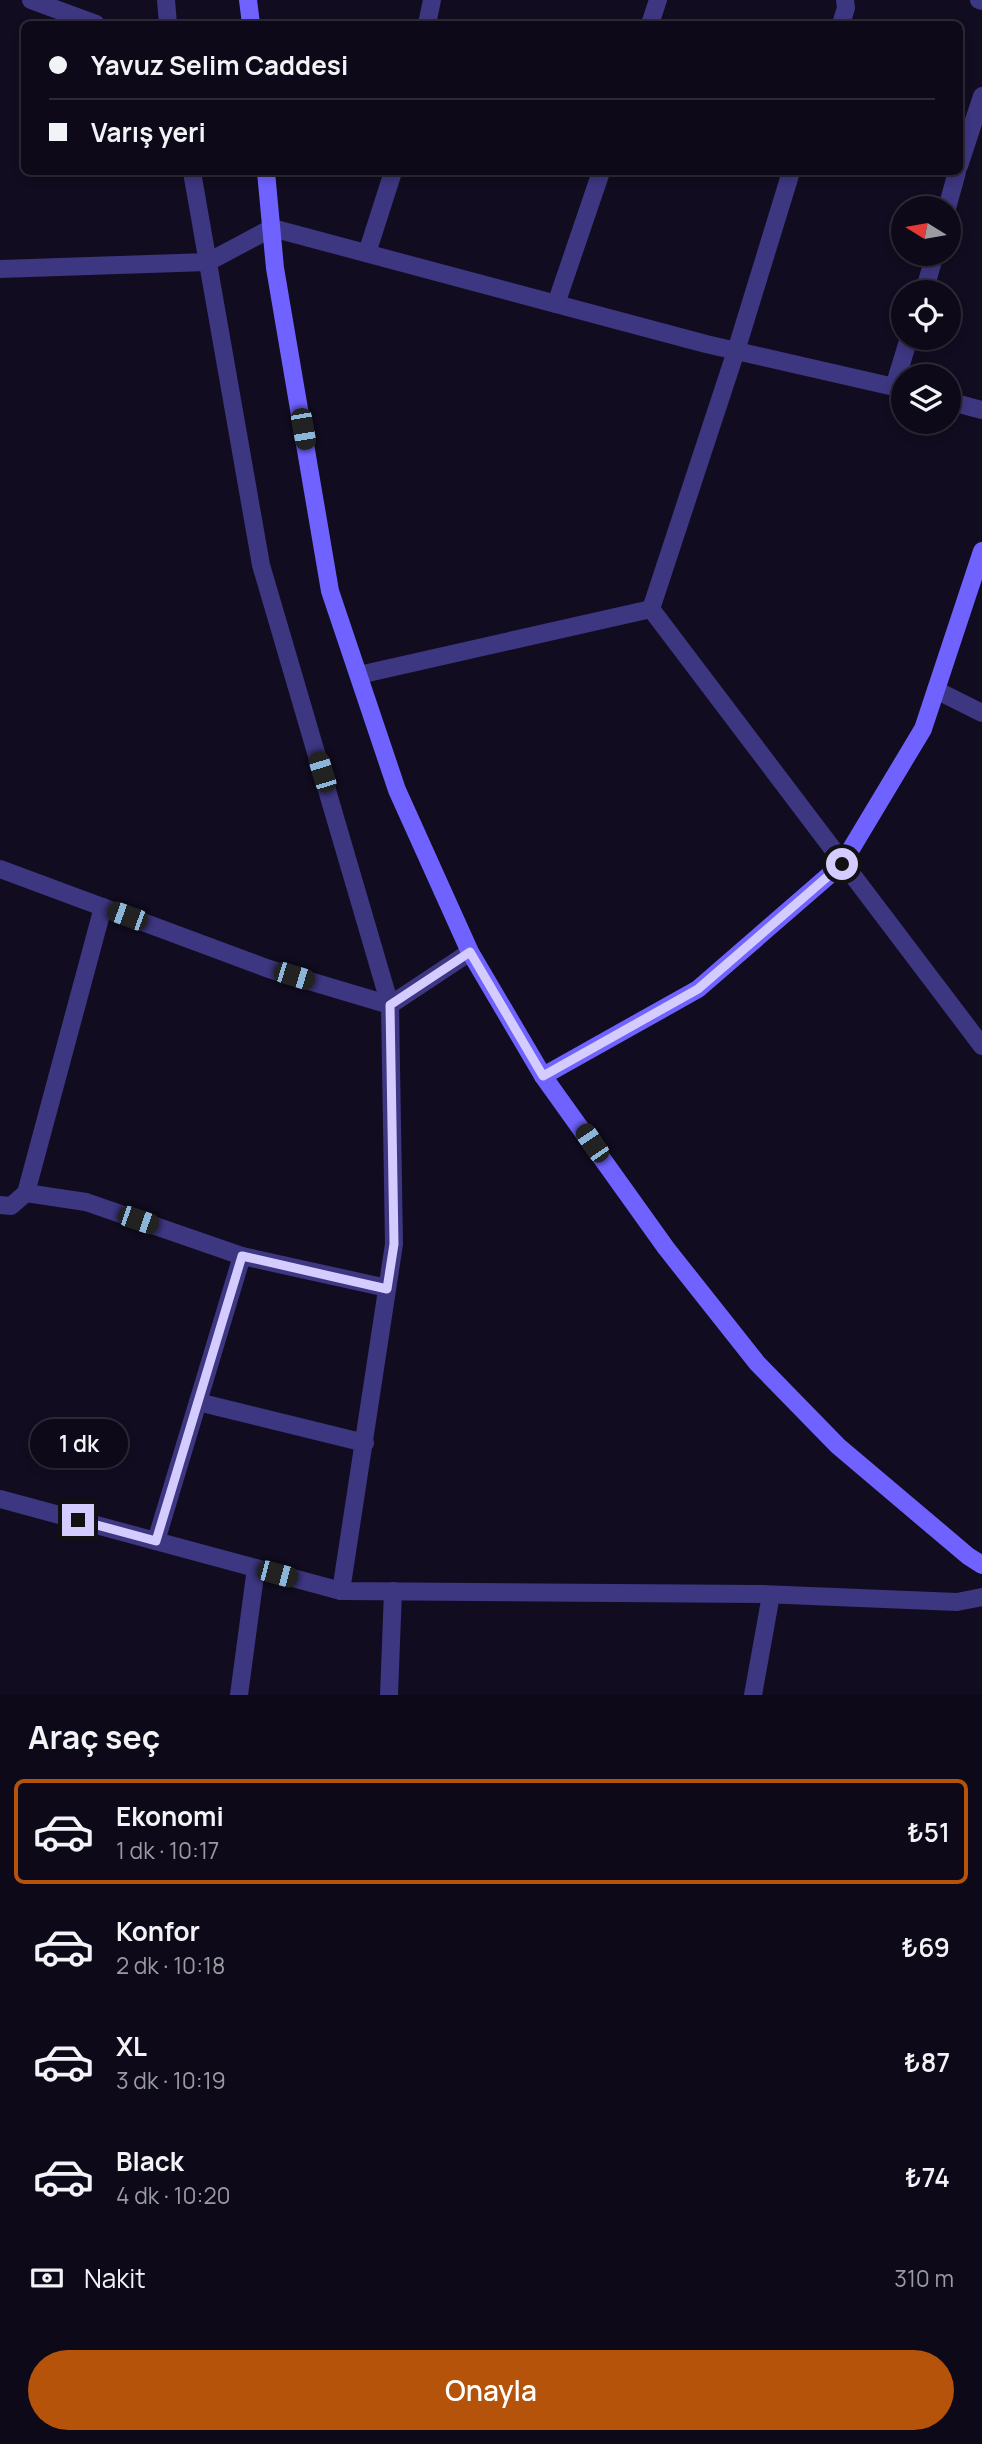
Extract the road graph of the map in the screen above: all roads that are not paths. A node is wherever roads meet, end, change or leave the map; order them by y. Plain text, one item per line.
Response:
1 (31, 0) edge
2 (166, 0) edge
3 (248, 0) edge
4 (432, 0) edge
5 (658, 0) edge
6 (845, 0) edge
7 (88, 21) edge
8 (168, 21) edge
9 (251, 21) edge
10 (428, 21) edge
11 (651, 21) edge
12 (842, 21) edge
13 (982, 96) edge
14 (963, 154) edge
15 (193, 175) edge
16 (266, 175) edge
17 (392, 175) edge
18 (600, 175) edge
19 (790, 175) edge
20 (956, 175) edge
21 (950, 196) edge
22 (272, 228) junction
23 (367, 253) junction
24 (208, 262) junction
25 (0, 269) edge
26 (556, 304) junction
27 (736, 351) junction
28 (891, 386) edge
29 (961, 404) edge
30 (982, 410) edge
31 (982, 551) edge
32 (651, 609) junction
33 (359, 675) junction
34 (936, 690) junction
35 (982, 713) edge
36 (842, 864) junction
37 (0, 869) edge
38 (103, 907) junction
39 (470, 952) junction
40 (390, 1005) junction
41 (982, 1046) edge
42 (543, 1076) junction
43 (26, 1193) junction
44 (0, 1205) edge
45 (242, 1256) junction
46 (387, 1289) junction
47 (198, 1402) junction
48 (365, 1443) junction
49 (0, 1499) edge
50 (156, 1541) junction
51 (982, 1564) edge
52 (256, 1568) junction
53 (341, 1591) junction
54 (393, 1591) junction
55 (771, 1595) junction
56 (982, 1598) edge
57 (239, 1695) edge
58 (389, 1695) edge
59 (753, 1695) edge

1 - 7 street
2 - 8 street
3 - 9 street
4 - 10 street
5 - 11 street
6 - 12 street
13 - 14 street
15 - 24 street
16 - 22 street
17 - 23 street
18 - 26 street
19 - 27 street
20 - 21 street
22 - 23 street
22 - 24 street
22 - 33 street
23 - 26 street
24 - 25 street
24 - 40 street
26 - 27 street
27 - 28 street
27 - 32 street
29 - 30 street
31 - 34 street
32 - 33 street
32 - 36 street
33 - 39 street
34 - 35 street
34 - 36 street
36 - 41 street
36 - 42 street
37 - 38 street
38 - 40 street
38 - 43 street
39 - 40 street
39 - 42 street
40 - 46 street
42 - 51 street
43 - 44 street
43 - 45 street
45 - 46 street
45 - 47 street
46 - 48 street
47 - 48 street
47 - 50 street
48 - 53 street
49 - 50 street
50 - 52 street
52 - 53 street
52 - 57 street
53 - 54 street
54 - 55 street
54 - 58 street
55 - 56 street
55 - 59 street

